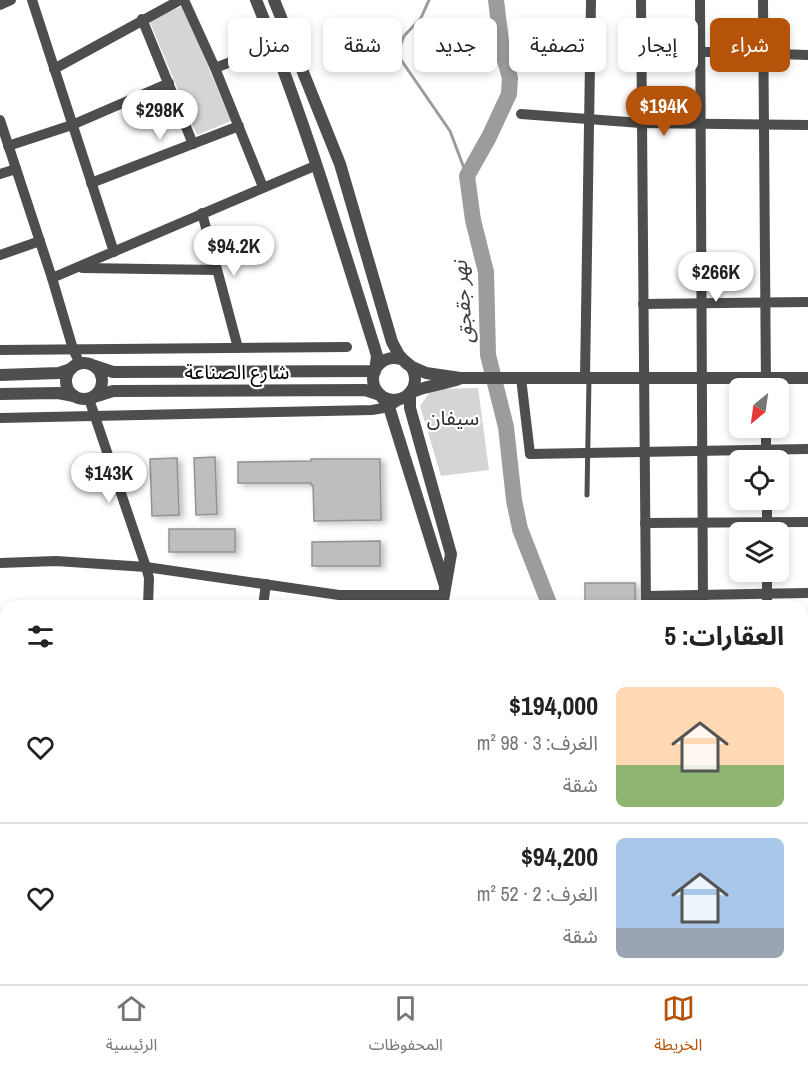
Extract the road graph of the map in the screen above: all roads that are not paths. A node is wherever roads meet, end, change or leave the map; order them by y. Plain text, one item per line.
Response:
1 (11, 0) edge
2 (32, 0) edge
3 (182, 0) edge
4 (256, 0) edge
5 (274, 0) edge
6 (591, 0) edge
7 (641, 0) edge
8 (700, 0) edge
9 (763, 0) edge
10 (0, 5) edge
11 (263, 18) edge
12 (641, 18) edge
13 (763, 18) edge
14 (142, 19) junction
15 (700, 52) junction
16 (710, 52) edge
17 (790, 55) edge
18 (808, 55) edge
19 (228, 63) edge
20 (215, 68) junction
21 (54, 69) junction
22 (283, 72) edge
23 (642, 72) edge
24 (763, 72) edge
25 (169, 82) junction
26 (521, 114) dead end
27 (590, 119) junction
28 (0, 120) edge
29 (641, 123) junction
30 (701, 123) junction
31 (764, 124) junction
32 (72, 125) junction
33 (808, 125) edge
34 (239, 126) junction
35 (193, 144) junction
36 (8, 146) junction
37 (316, 165) junction
38 (16, 169) junction
39 (0, 174) edge
40 (91, 183) junction
41 (263, 187) junction
42 (202, 213) junction
43 (40, 241) junction
44 (114, 252) junction
45 (0, 255) edge
46 (76, 268) junction
47 (217, 270) junction
48 (52, 278) junction
49 (765, 302) junction
50 (808, 302) edge
51 (701, 303) junction
52 (643, 304) junction
53 (347, 347) dead end
54 (238, 348) junction
55 (73, 349) junction
56 (0, 350) edge
57 (409, 365) junction
58 (75, 366) junction
59 (95, 366) junction
60 (375, 371) junction
61 (0, 375) edge
62 (460, 378) junction
63 (517, 378) junction
64 (587, 378) junction
65 (644, 378) junction
66 (702, 378) junction
67 (766, 378) edge
68 (808, 378) edge
69 (729, 380) edge
70 (789, 380) edge
71 (0, 394) edge
72 (380, 395) junction
73 (74, 396) junction
74 (91, 398) junction
75 (399, 400) junction
76 (94, 416) junction
77 (0, 418) edge
78 (808, 449) edge
79 (702, 451) junction
80 (644, 452) junction
81 (789, 452) edge
82 (588, 453) junction
83 (729, 453) edge
84 (587, 495) dead end
85 (808, 522) edge
86 (645, 523) junction
87 (702, 523) junction
88 (729, 525) edge
89 (789, 525) edge
90 (0, 563) edge
91 (146, 567) junction
92 (767, 582) edge
93 (266, 584) junction
94 (808, 592) edge
95 (767, 593) junction
96 (444, 596) edge
97 (148, 600) edge
98 (264, 600) edge
99 (339, 600) edge
100 (646, 600) edge
101 (703, 600) edge
102 (767, 600) edge

1 - 10 street
2 - 21 street
3 - 14 street
3 - 20 street
4 - 11 street
5 - 57 street
6 - 27 street
7 - 12 street
8 - 15 street
9 - 13 street
14 - 21 street
14 - 25 street
15 - 16 street
15 - 30 street
17 - 18 street
19 - 20 street
20 - 34 street
21 - 32 street
22 - 37 street
23 - 29 street
24 - 31 street
25 - 32 street
25 - 35 street
26 - 27 street
27 - 29 street
27 - 64 street
28 - 36 street
29 - 30 street
29 - 52 street
30 - 31 street
30 - 51 street
31 - 33 street
31 - 49 street
32 - 36 street
32 - 40 street
34 - 35 street
34 - 41 street
35 - 40 street
36 - 38 street
37 - 41 street
37 - 60 street
38 - 39 street
38 - 43 street
40 - 44 street
41 - 42 street
42 - 44 street
42 - 47 street
43 - 45 street
43 - 48 street
44 - 46 street
46 - 47 street
46 - 48 street
47 - 54 street
48 - 55 street
49 - 50 street
49 - 51 street
49 - 67 street
51 - 52 street
51 - 66 street
52 - 65 street
53 - 54 street
54 - 55 street
55 - 56 street
55 - 58 street
57 - 60 street
57 - 62 street
57 - 75 street
58 - 59 street
58 - 61 street
58 - 73 street
59 - 60 street
59 - 74 street
60 - 72 street
62 - 63 street
62 - 75 street
63 - 64 street
63 - 82 street
64 - 65 street
64 - 82 lane
65 - 66 street
65 - 80 street
66 - 69 street
66 - 79 street
68 - 70 street
71 - 73 street
72 - 74 street, شارع الصناعة
72 - 75 street
73 - 74 street
74 - 76 street
75 - 76 street
75 - 96 street
75 - 96 street
76 - 77 street
76 - 91 street
78 - 81 street
79 - 80 street
79 - 83 street
79 - 87 street
80 - 82 street
80 - 86 street
82 - 84 lane
85 - 89 street
86 - 87 street
86 - 100 street
87 - 88 street
87 - 101 street
90 - 91 street
91 - 93 street
91 - 97 street
92 - 95 street
93 - 98 street
93 - 99 street
94 - 95 street
95 - 101 street
95 - 102 street
96 - 99 street

